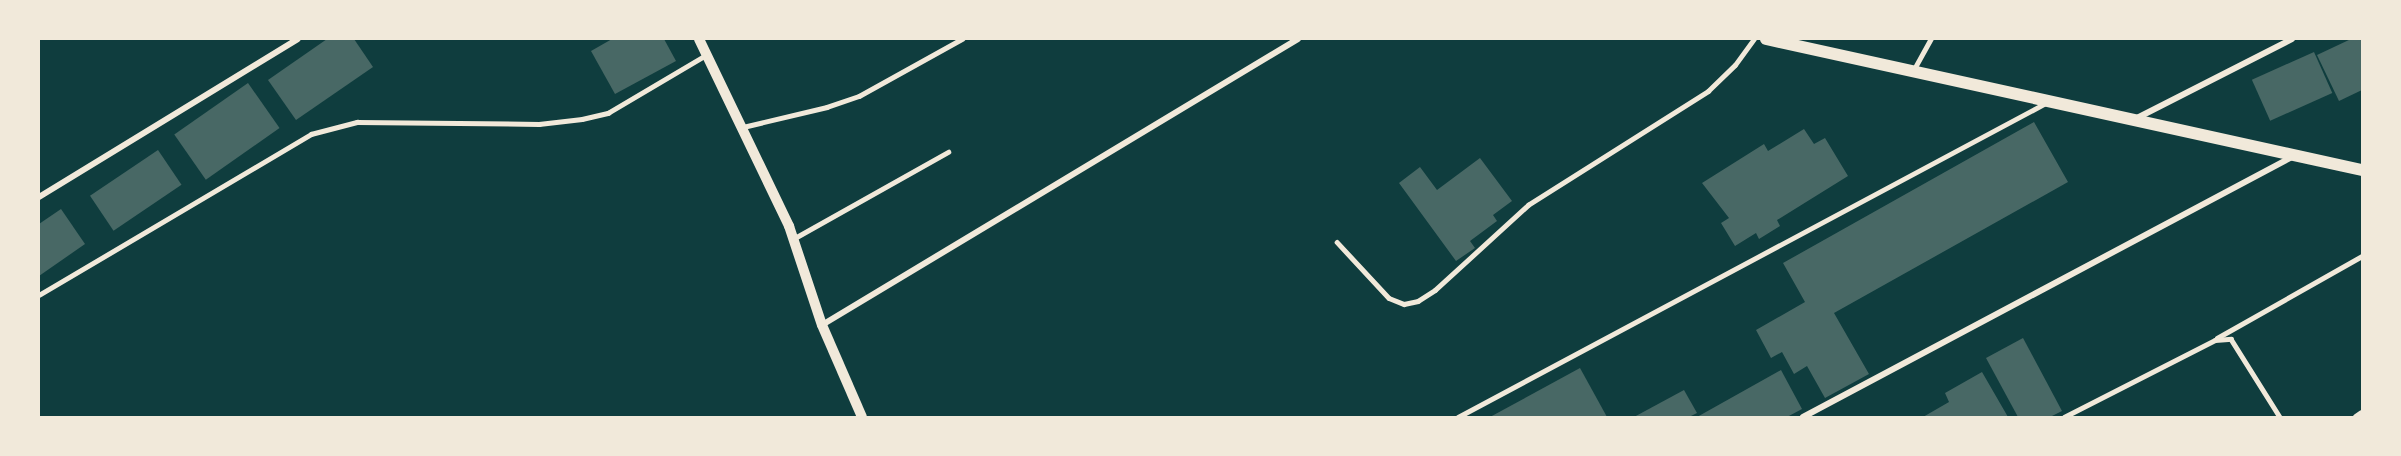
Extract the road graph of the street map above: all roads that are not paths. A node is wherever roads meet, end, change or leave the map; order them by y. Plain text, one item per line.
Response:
1 (298, 39) edge
2 (699, 39) edge
3 (962, 39) edge
4 (1298, 39) edge
5 (1754, 39) edge
6 (1766, 39) edge
7 (1931, 39) edge
8 (2292, 39) edge
9 (706, 55) junction
10 (1912, 72) junction
11 (2046, 102) junction
12 (2134, 119) junction
13 (742, 128) junction
14 (948, 153) dead end
15 (2294, 156) junction
16 (2362, 170) edge
17 (39, 197) edge
18 (794, 239) junction
19 (1337, 242) dead end
20 (2362, 256) edge
21 (39, 295) edge
22 (822, 325) junction
23 (2215, 340) junction
24 (2362, 413) edge
25 (862, 417) edge
26 (1458, 417) edge
27 (1803, 417) edge
28 (2064, 417) edge
29 (2280, 417) edge
30 (2356, 417) edge

1 - 17 street
2 - 9 street
3 - 13 lane
4 - 22 street
5 - 19 lane
6 - 10 main road
7 - 10 lane
8 - 12 street
9 - 13 street
9 - 21 lane
10 - 11 main road
11 - 12 main road
11 - 26 lane
12 - 15 main road
13 - 18 street
14 - 18 lane
15 - 16 main road
15 - 27 street
18 - 22 street
20 - 23 lane
22 - 25 street
23 - 28 lane
23 - 29 lane
24 - 30 street

